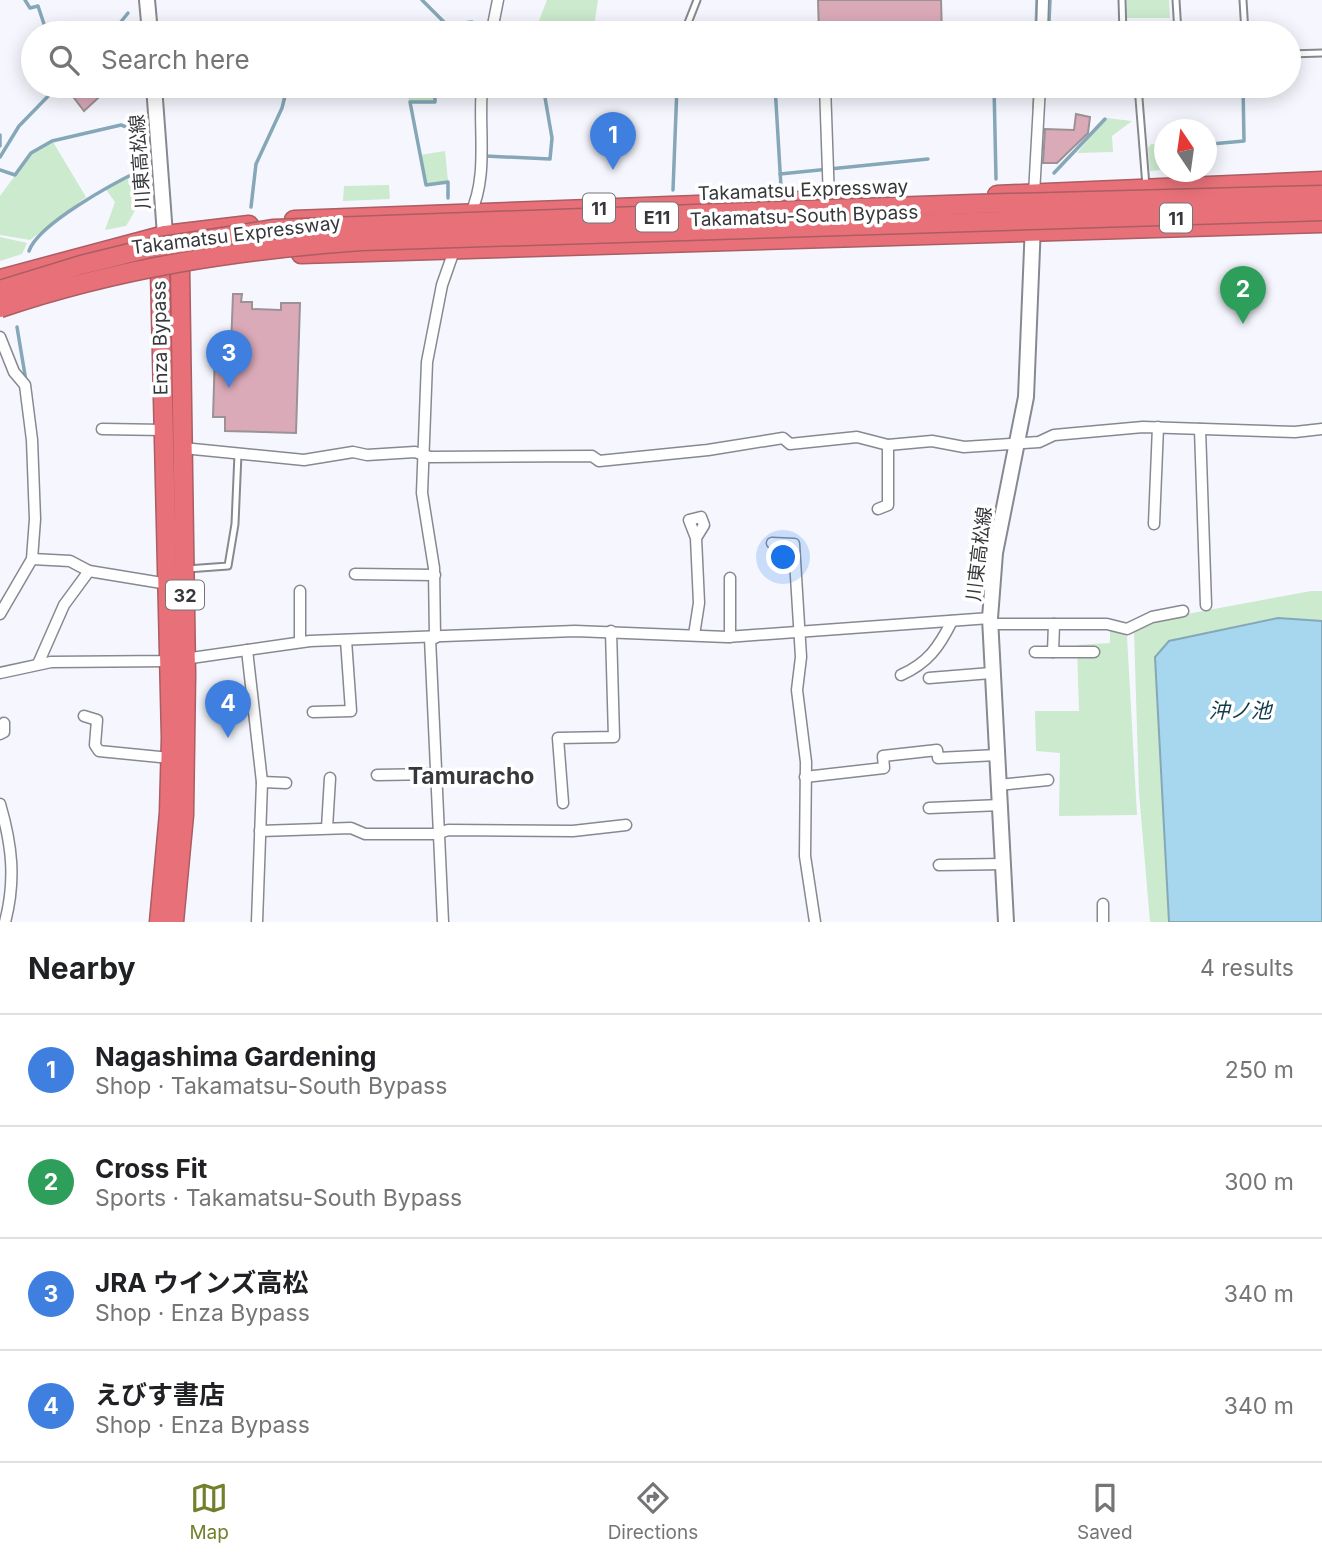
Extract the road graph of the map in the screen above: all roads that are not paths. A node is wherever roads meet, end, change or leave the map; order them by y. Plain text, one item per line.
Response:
1 (147, 0) edge
2 (498, 0) edge
3 (697, 0) edge
4 (1043, 0) edge
5 (1122, 0) edge
6 (1176, 0) edge
7 (1243, 0) edge
8 (149, 21) edge
9 (494, 21) edge
10 (689, 21) edge
11 (1042, 21) edge
12 (1123, 21) edge
13 (1177, 21) edge
14 (1244, 21) edge
15 (1322, 53) edge
16 (1301, 54) edge
17 (155, 98) edge
18 (482, 98) edge
19 (825, 98) edge
20 (1039, 98) edge
21 (1139, 98) edge
22 (1322, 181) edge
23 (1146, 190) junction
24 (1034, 194) junction
25 (1280, 194) dead end
26 (1322, 195) edge
27 (829, 200) junction
28 (471, 212) junction
29 (1322, 212) edge
30 (1281, 215) dead end
31 (1322, 223) edge
32 (1032, 232) junction
33 (165, 235) junction
34 (455, 249) junction
35 (180, 268) junction
36 (160, 271) junction
37 (0, 279) edge
38 (0, 290) edge
39 (0, 308) edge
40 (0, 315) edge
41 (0, 337) edge
42 (1158, 427) junction
43 (103, 429) dead end
44 (1200, 429) junction
45 (1322, 429) edge
46 (164, 430) junction
47 (1018, 443) junction
48 (888, 445) junction
49 (183, 447) junction
50 (238, 454) junction
51 (423, 454) junction
52 (878, 509) dead end
53 (1154, 524) dead end
54 (696, 538) dead end
55 (772, 543) dead end
56 (32, 559) junction
57 (185, 570) junction
58 (89, 571) junction
59 (355, 574) dead end
60 (435, 575) junction
61 (730, 578) dead end
62 (168, 584) junction
63 (300, 591) dead end
64 (1206, 605) dead end
65 (1183, 611) dead end
66 (0, 614) edge
67 (952, 621) junction
68 (990, 621) junction
69 (1054, 624) junction
70 (611, 631) junction
71 (799, 632) junction
72 (694, 635) junction
73 (730, 636) junction
74 (433, 638) junction
75 (346, 640) junction
76 (300, 642) junction
77 (247, 650) junction
78 (1035, 652) dead end
79 (1053, 652) junction
80 (1094, 652) dead end
81 (178, 660) junction
82 (38, 664) junction
83 (0, 673) edge
84 (991, 673) junction
85 (901, 674) dead end
86 (929, 678) dead end
87 (313, 712) dead end
88 (83, 716) dead end
89 (4, 723) dead end
90 (0, 734) edge
91 (997, 755) junction
92 (170, 758) junction
93 (436, 774) junction
94 (377, 775) dead end
95 (805, 777) junction
96 (330, 778) dead end
97 (1048, 780) dead end
98 (261, 782) junction
99 (286, 783) dead end
100 (999, 785) junction
101 (563, 803) dead end
102 (0, 804) edge
103 (1001, 805) junction
104 (929, 808) dead end
105 (626, 825) dead end
106 (327, 828) junction
107 (260, 831) junction
108 (437, 834) junction
109 (1004, 864) junction
110 (939, 865) dead end
111 (1104, 904) dead end
112 (5, 922) edge
113 (159, 922) edge
114 (174, 922) edge
115 (257, 922) edge
116 (443, 922) edge
117 (815, 922) edge
118 (1006, 922) edge
119 (1103, 922) edge

1 - 8 main road
2 - 9 street
3 - 10 lane
4 - 11 street
5 - 12 lane
6 - 13 lane
7 - 14 lane
15 - 16 lane
17 - 33 main road, 川東高松線
18 - 28 street
19 - 27 street
20 - 24 street
21 - 23 lane
22 - 23 highway, Takamatsu-South Bypass / 11
23 - 24 highway, Takamatsu-South Bypass / 11
24 - 25 highway, 11
24 - 27 highway, Takamatsu-South Bypass / 11
24 - 32 main road, 川東高松線
26 - 38 highway, Takamatsu Expressway / E11, bridge
27 - 28 highway, Takamatsu-South Bypass / 11
28 - 33 highway, Takamatsu-South Bypass / 11
28 - 34 street
29 - 39 highway, Takamatsu Expressway / E11, bridge
30 - 32 highway, 11
31 - 32 highway, Takamatsu-South Bypass / 11
32 - 34 highway, Takamatsu-South Bypass / 11
32 - 47 main road, 川東高松線
33 - 35 highway, Enza Bypass / 32
33 - 36 highway, Enza Bypass / 32
33 - 37 highway, Takamatsu-South Bypass / 11
34 - 35 highway, Takamatsu-South Bypass / 11
34 - 51 street
35 - 36 highway, Takamatsu-South Bypass / 11
35 - 49 highway, Enza Bypass / 32
36 - 40 highway, Takamatsu-South Bypass / 11
36 - 46 highway, Enza Bypass / 32
41 - 56 street
42 - 44 street
42 - 47 street
42 - 53 street
43 - 46 street
44 - 45 street
44 - 64 street
46 - 62 highway, Enza Bypass / 32
47 - 48 street
47 - 68 main road, 川東高松線
48 - 51 street
48 - 52 street
49 - 50 street
49 - 57 highway, Enza Bypass / 32
50 - 51 street
50 - 57 lane
51 - 60 street
54 - 72 street
55 - 71 street
56 - 58 street
56 - 66 street
57 - 81 highway, Enza Bypass / 32
58 - 62 street
58 - 82 street
59 - 60 street
60 - 74 street
61 - 73 street
62 - 81 highway, Enza Bypass / 32
63 - 76 street
65 - 69 street
67 - 68 street
67 - 71 street
67 - 85 street
68 - 69 street
68 - 84 main road, 川東高松線
69 - 79 street
70 - 72 street
70 - 74 street
70 - 101 street
71 - 73 street
71 - 95 street
72 - 73 street
74 - 75 street
74 - 93 street
75 - 76 street
75 - 87 street
76 - 77 street
77 - 81 street
77 - 98 street
78 - 79 street
79 - 80 street
81 - 82 street
81 - 92 highway, Enza Bypass / 32
81 - 114 highway, Enza Bypass / 32
82 - 83 street
84 - 86 street
84 - 91 main road, 川東高松線
88 - 92 street
89 - 90 street
91 - 95 street
91 - 100 main road, 川東高松線
92 - 113 highway, Enza Bypass / 32
93 - 94 street
93 - 108 street
95 - 117 street
96 - 106 street
97 - 100 street
98 - 99 street
98 - 107 street
100 - 103 main road, 川東高松線
102 - 112 street
103 - 104 street
103 - 109 main road, 川東高松線
105 - 108 street
106 - 107 street
106 - 108 street
107 - 115 street
108 - 116 street
109 - 110 street
109 - 118 main road, 川東高松線
111 - 119 street

